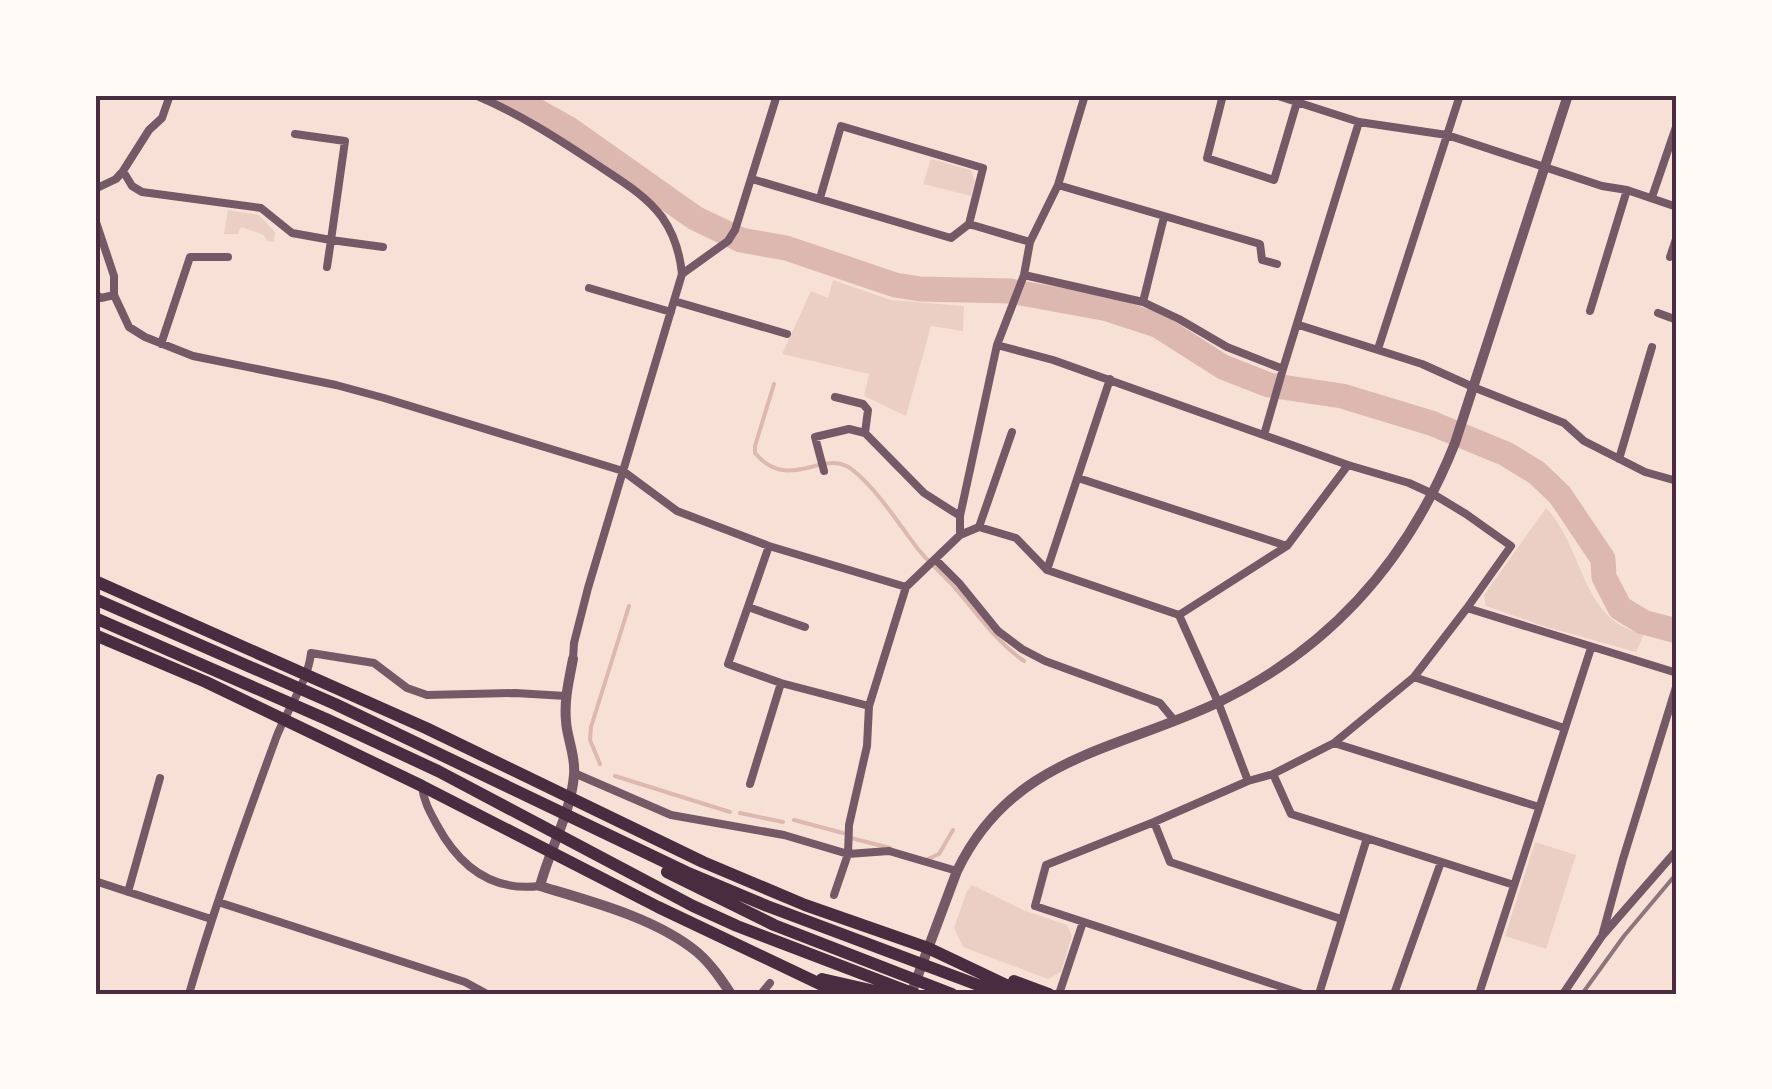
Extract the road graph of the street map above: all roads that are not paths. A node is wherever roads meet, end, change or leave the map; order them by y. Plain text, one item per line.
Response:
1 (170, 95) edge
2 (475, 95) edge
3 (778, 95) edge
4 (1085, 95) edge
5 (1224, 95) edge
6 (1275, 95) edge
7 (1460, 95) edge
8 (1568, 95) edge
9 (1297, 102) junction
10 (1359, 122) junction
11 (1677, 124) edge
12 (295, 134) dead end
13 (1447, 135) junction
14 (1544, 167) junction
15 (123, 171) junction
16 (752, 179) junction
17 (1058, 186) junction
18 (95, 189) edge
19 (1627, 190) junction
20 (820, 198) junction
21 (1652, 198) junction
22 (1677, 207) edge
23 (1164, 217) junction
24 (95, 219) edge
25 (970, 224) junction
26 (1677, 236) edge
27 (331, 240) junction
28 (1030, 242) junction
29 (383, 246) dead end
30 (228, 257) dead end
31 (1670, 257) dead end
32 (1278, 264) dead end
33 (328, 267) dead end
34 (682, 274) junction
35 (1022, 278) junction
36 (588, 288) dead end
37 (95, 294) edge
38 (114, 295) junction
39 (674, 301) junction
40 (1144, 302) junction
41 (1590, 311) dead end
42 (671, 312) junction
43 (1658, 313) dead end
44 (1677, 320) edge
45 (1298, 324) junction
46 (787, 334) dead end
47 (162, 344) junction
48 (997, 345) junction
49 (1652, 347) dead end
50 (1378, 350) junction
51 (1284, 369) junction
52 (1110, 379) junction
53 (1473, 387) junction
54 (835, 398) dead end
55 (1012, 432) dead end
56 (866, 433) junction
57 (1264, 434) junction
58 (1619, 460) junction
59 (1348, 465) junction
60 (823, 467) dead end
61 (623, 471) junction
62 (1078, 478) junction
63 (1677, 482) edge
64 (1433, 494) junction
65 (960, 516) junction
66 (979, 527) junction
67 (960, 536) junction
68 (769, 546) junction
69 (1287, 546) junction
70 (932, 562) junction
71 (1047, 570) junction
72 (95, 581) edge
73 (906, 587) junction
74 (95, 600) edge
75 (748, 608) junction
76 (1467, 608) junction
77 (1179, 615) junction
78 (95, 618) edge
79 (805, 627) dead end
80 (95, 634) edge
81 (1591, 648) junction
82 (573, 659) joint
83 (305, 673) junction
84 (1677, 673) edge
85 (1414, 678) junction
86 (781, 684) junction
87 (1677, 687) edge
88 (566, 696) junction
89 (1218, 702) junction
90 (870, 706) junction
91 (284, 720) junction
92 (1174, 720) junction
93 (1564, 728) junction
94 (1334, 742) junction
95 (574, 773) junction
96 (1272, 774) junction
97 (160, 778) dead end
98 (1248, 781) junction
99 (750, 784) dead end
100 (422, 786) junction
101 (519, 793) junction
102 (572, 798) junction
103 (1539, 807) junction
104 (1154, 822) junction
105 (1367, 838) junction
106 (1677, 850) edge
107 (550, 852) junction
108 (848, 854) junction
109 (1441, 862) junction
110 (957, 871) junction
111 (95, 881) edge
112 (1514, 885) junction
113 (540, 886) junction
114 (128, 892) junction
115 (834, 895) dead end
116 (218, 902) junction
117 (211, 919) junction
118 (1341, 919) junction
119 (1083, 922) junction
120 (1602, 936) junction
121 (928, 948) junction
122 (796, 974) junction
123 (770, 983) dead end
124 (189, 994) edge
125 (487, 994) edge
126 (731, 994) edge
127 (760, 994) edge
128 (841, 994) edge
129 (888, 994) edge
130 (913, 994) edge
131 (952, 994) edge
132 (1002, 994) edge
133 (1024, 994) edge
134 (1049, 994) edge
135 (1059, 994) edge
136 (1303, 994) edge
137 (1319, 994) edge
138 (1394, 994) edge
139 (1479, 994) edge
140 (1563, 994) edge

1 - 15 street
2 - 34 street
3 - 16 street
4 - 17 street
5 - 9 street
6 - 9 street
7 - 13 street
8 - 14 street
9 - 10 street
10 - 13 street
10 - 45 street
11 - 21 street
12 - 27 street
13 - 14 street
13 - 50 street
14 - 19 street
14 - 53 street
15 - 18 street
15 - 27 street
16 - 20 street
16 - 34 street
17 - 23 street
17 - 28 street
19 - 21 street
19 - 41 street
20 - 25 street
20 - 25 street
21 - 22 street
23 - 32 street
23 - 40 street
24 - 38 street
25 - 28 street
26 - 31 street
27 - 29 street
27 - 33 street
28 - 35 street
30 - 47 street
34 - 39 street
35 - 40 street
35 - 48 street
36 - 42 street
37 - 38 street
38 - 47 street
39 - 42 street
39 - 46 street
40 - 51 street
42 - 61 street
43 - 44 street
45 - 50 street
45 - 51 street
47 - 61 street
48 - 52 street
48 - 65 street
49 - 58 street
50 - 53 street
51 - 57 street
52 - 57 street
52 - 62 street
53 - 58 street
53 - 64 street
54 - 56 street
55 - 66 street
56 - 60 street
56 - 65 street
57 - 59 street
58 - 63 street
59 - 64 street
59 - 69 street
61 - 68 street
61 - 82 street
62 - 69 street
62 - 71 street
64 - 76 street
64 - 89 street
65 - 67 street
66 - 67 street
66 - 71 street
67 - 70 street
68 - 73 street
68 - 75 street
69 - 77 street
70 - 73 street
70 - 92 street
71 - 77 street
72 - 83 highway
73 - 90 street
74 - 101 highway
75 - 79 street
75 - 86 street
76 - 81 street
76 - 85 street
77 - 89 street
78 - 130 highway
80 - 91 highway
81 - 84 street
81 - 93 street
82 - 88 street
83 - 88 street
83 - 91 street
83 - 102 highway
85 - 93 street
85 - 94 street
86 - 90 street
86 - 99 street
87 - 120 street
88 - 95 street
89 - 92 street
89 - 98 street
90 - 108 street
91 - 100 highway
91 - 116 street
92 - 110 street
93 - 103 street
94 - 96 street
94 - 103 street
95 - 102 street
95 - 108 street
96 - 98 street
96 - 105 street
97 - 114 street
98 - 104 street
100 - 107 highway
100 - 113 street
101 - 131 highway
101 - 132 highway
102 - 107 street
102 - 121 highway
103 - 112 street
104 - 118 street
104 - 119 street
105 - 109 street
105 - 118 street
106 - 120 street
107 - 113 street
107 - 122 highway
108 - 110 street
108 - 115 street
109 - 112 street
109 - 138 street
110 - 121 street
111 - 114 street
112 - 139 street
113 - 126 street
114 - 117 street
116 - 117 street
116 - 125 street
117 - 124 street
118 - 137 street
119 - 135 street
119 - 136 street
120 - 140 street
121 - 130 street
121 - 133 highway
121 - 134 highway
122 - 128 highway
122 - 129 highway
123 - 127 street

